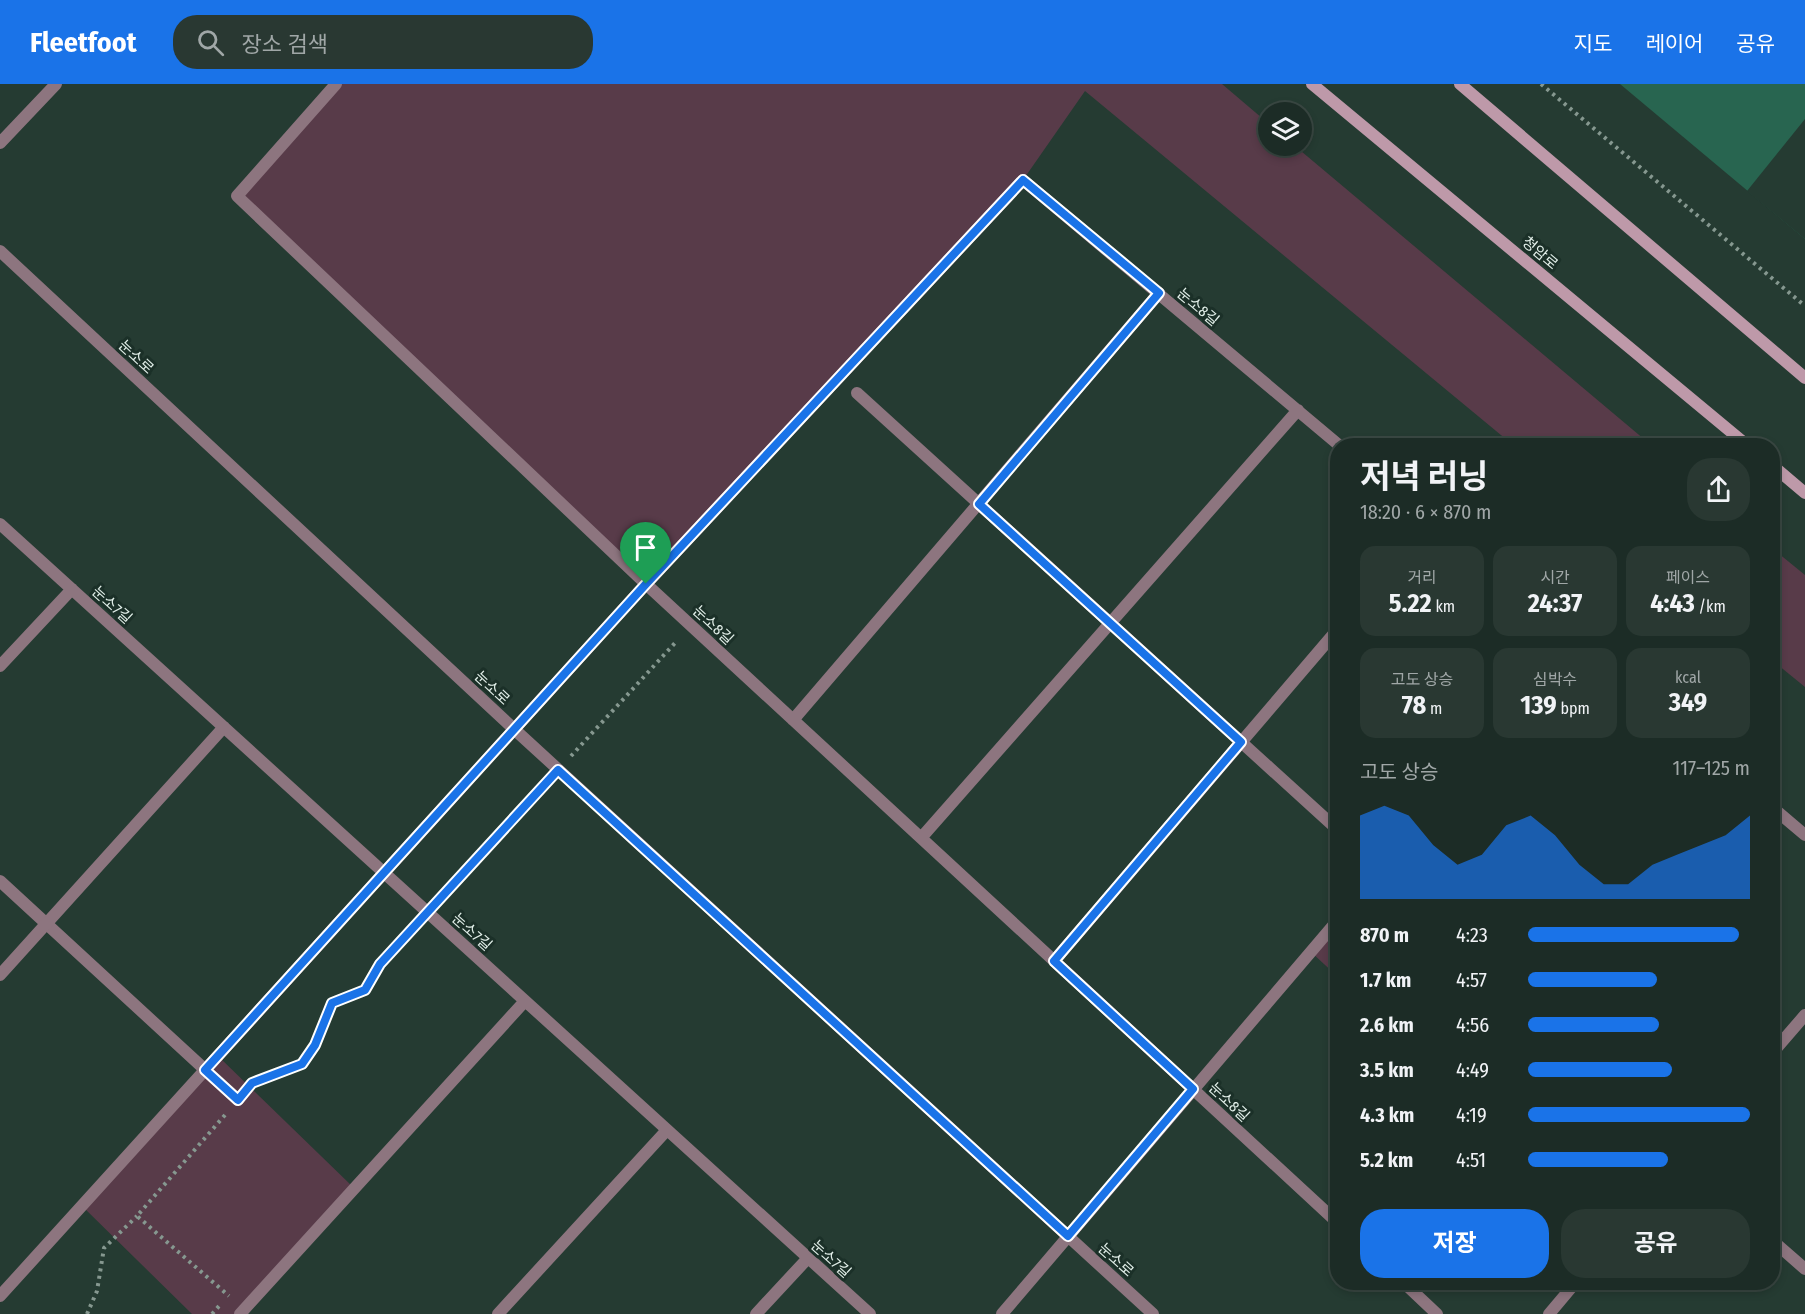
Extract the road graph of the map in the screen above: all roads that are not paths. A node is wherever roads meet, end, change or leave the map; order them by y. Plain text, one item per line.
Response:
1 (56, 84) edge
2 (336, 84) edge
3 (1312, 84) edge
4 (1460, 84) edge
5 (0, 143) edge
6 (0, 251) edge
7 (1159, 293) junction
8 (1805, 378) edge
9 (857, 393) dead end
10 (1298, 410) junction
11 (1331, 438) edge
12 (1738, 438) edge
13 (1780, 472) edge
14 (1805, 493) edge
15 (979, 504) junction
16 (0, 524) edge
17 (646, 584) junction
18 (72, 589) junction
19 (1110, 623) junction
20 (1330, 638) edge
21 (0, 666) edge
22 (794, 720) junction
23 (224, 727) junction
24 (514, 729) junction
25 (1241, 742) junction
26 (1780, 814) edge
27 (1330, 823) edge
28 (1805, 835) edge
29 (921, 838) junction
30 (384, 872) junction
31 (0, 881) edge
32 (46, 924) junction
33 (1330, 929) edge
34 (1054, 961) junction
35 (0, 975) edge
36 (525, 1001) junction
37 (1805, 1015) edge
38 (1780, 1044) edge
39 (205, 1070) junction
40 (1193, 1089) junction
41 (238, 1100) road end
42 (667, 1130) junction
43 (1330, 1216) edge
44 (1068, 1236) junction
45 (1780, 1247) edge
46 (808, 1258) junction
47 (1805, 1269) edge
48 (1412, 1290) edge
49 (1569, 1290) edge
50 (0, 1296) edge
51 (240, 1314) edge
52 (498, 1314) edge
53 (756, 1314) edge
54 (870, 1314) edge
55 (1002, 1314) edge
56 (1153, 1314) edge
57 (1437, 1314) edge
58 (1549, 1314) edge

1 - 5 street
2 - 17 street
3 - 12 main road, 청암로
4 - 8 main road
6 - 24 street, 눈소로
7 - 10 street, 눈소8길
7 - 15 street
7 - 17 street, 눈소8길
9 - 15 street
10 - 11 street, 눈소8길
10 - 19 street
13 - 14 main road
15 - 19 street
15 - 22 street
16 - 18 street, 눈소7길
17 - 22 street, 눈소8길
17 - 24 street
18 - 21 street
18 - 23 street, 눈소7길
19 - 25 street
19 - 29 street
20 - 25 street
22 - 29 street, 눈소8길
23 - 30 street, 눈소7길
23 - 32 street
24 - 30 street
24 - 44 street, 눈소로
25 - 27 street
25 - 34 street
26 - 28 street
29 - 34 street, 눈소8길
30 - 36 street, 눈소7길
30 - 39 street
31 - 32 street
32 - 35 street
32 - 39 street
33 - 40 street
34 - 40 street, 눈소8길
36 - 42 street, 눈소7길
36 - 51 street
37 - 38 street
39 - 41 street
39 - 50 street
40 - 43 street, 눈소8길
40 - 44 street
42 - 46 street, 눈소7길
42 - 52 street
44 - 55 street
44 - 56 street, 눈소로
45 - 47 street
46 - 53 street
46 - 54 street, 눈소7길
48 - 57 street
49 - 58 street

